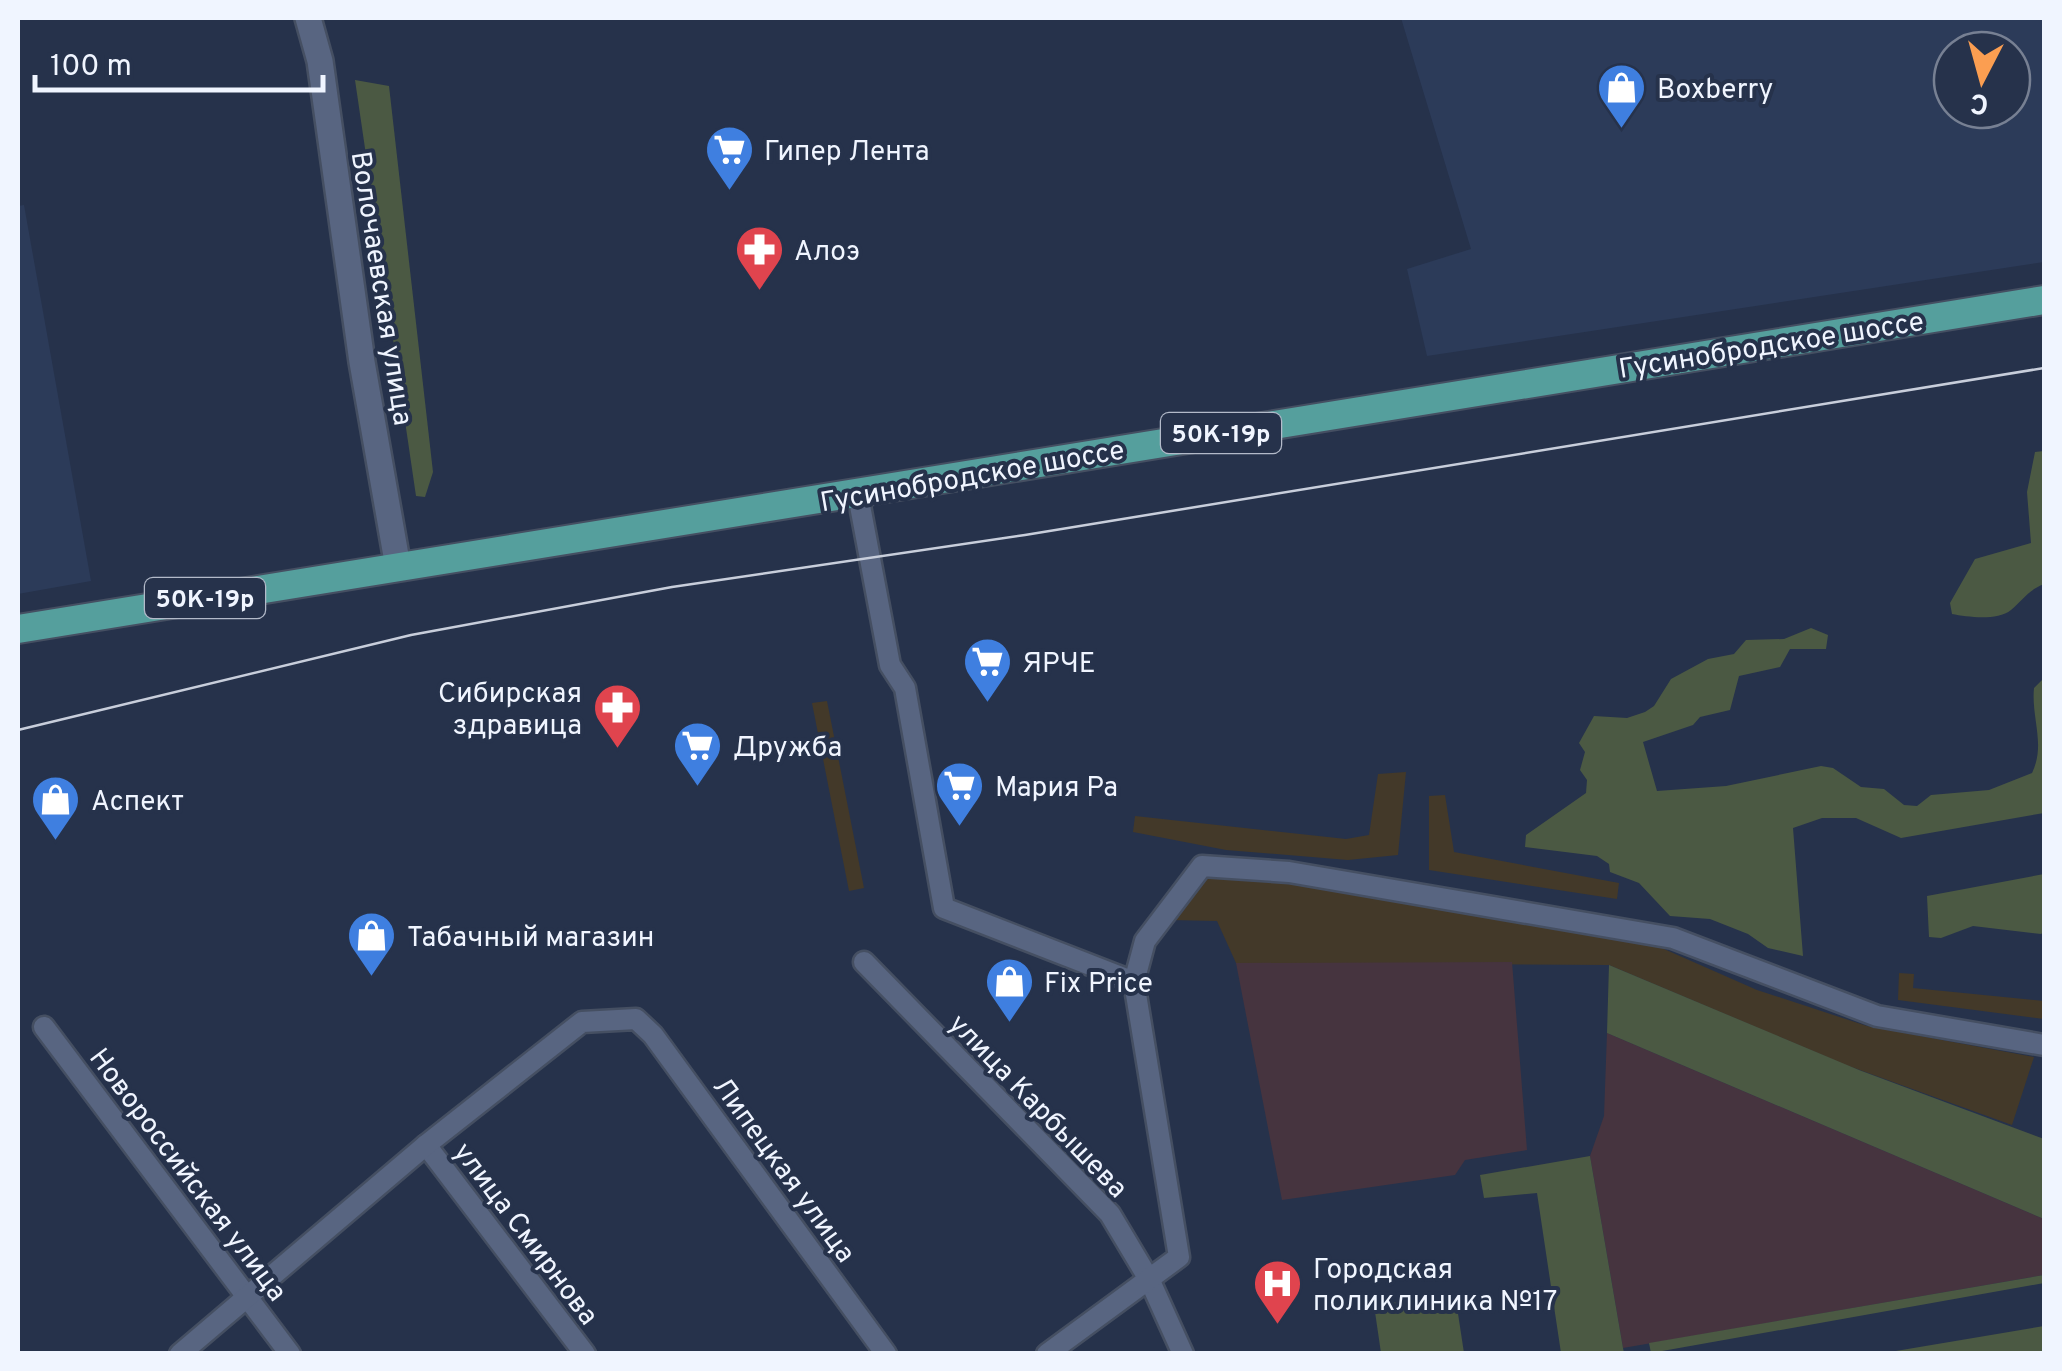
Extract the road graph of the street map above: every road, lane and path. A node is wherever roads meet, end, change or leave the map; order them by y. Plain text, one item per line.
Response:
1 (308, 18) edge
2 (2044, 300) edge
3 (858, 495) junction
4 (398, 567) junction
5 (18, 629) edge
6 (864, 962) dead end
7 (1134, 982) junction
8 (44, 1027) dead end
9 (2044, 1045) edge
10 (426, 1145) junction
11 (1150, 1281) junction
12 (248, 1299) junction
13 (180, 1354) edge
14 (290, 1354) edge
15 (586, 1354) edge
16 (886, 1354) edge
17 (1047, 1354) edge
18 (1183, 1354) edge

1 - 4 street, Волочаевская улица
2 - 3 main road, Гусинобродское шоссе / 50К-19р
3 - 4 main road, Гусинобродское шоссе / 50К-19р
3 - 7 street
4 - 5 main road, Гусинобродское шоссе / 50К-19р
6 - 11 street, улица Карбышева
7 - 9 street
7 - 11 street
8 - 12 street, Новороссийская улица
10 - 12 street
10 - 15 street, улица Смирнова
10 - 16 street, Липецкая улица
11 - 17 street
11 - 18 street, улица Карбышева
12 - 13 street
12 - 14 street, Новороссийская улица

